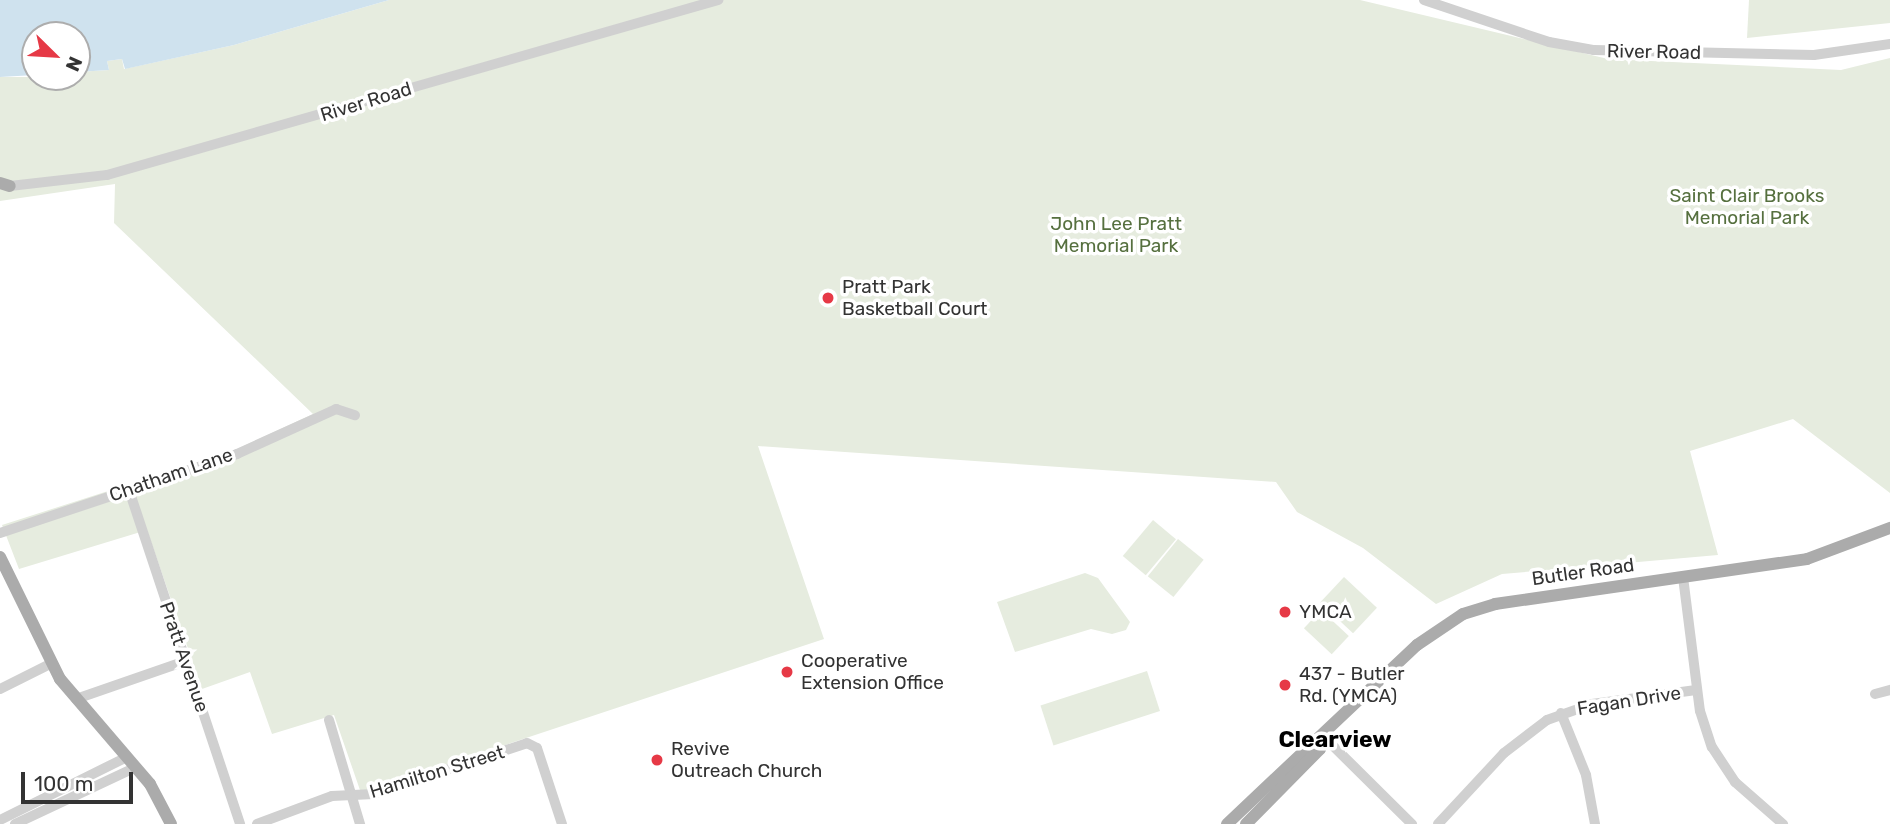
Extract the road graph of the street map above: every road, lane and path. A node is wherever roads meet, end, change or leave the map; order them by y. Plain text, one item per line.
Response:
1 (718, 0) edge
2 (1424, 0) edge
3 (1890, 44) edge
4 (3, 186) edge
5 (355, 415) dead end
6 (129, 490) junction
7 (1890, 528) edge
8 (0, 533) edge
9 (0, 557) edge
10 (1683, 578) junction
11 (186, 661) junction
12 (50, 664) junction
13 (0, 689) edge
14 (1696, 690) junction
15 (1890, 690) edge
16 (1875, 694) dead end
17 (76, 699) junction
18 (1561, 713) junction
19 (329, 720) dead end
20 (1324, 737) junction
21 (132, 762) junction
22 (352, 795) junction
23 (0, 820) edge
24 (15, 824) edge
25 (171, 824) edge
26 (240, 824) edge
27 (257, 824) edge
28 (360, 824) edge
29 (562, 824) edge
30 (1227, 824) edge
31 (1246, 824) edge
32 (1412, 824) edge
33 (1438, 824) edge
34 (1595, 824) edge
35 (1783, 824) edge

1 - 4 street, River Road
2 - 3 street, River Road
5 - 6 street, Chatham Lane
6 - 8 street, Chatham Lane
6 - 11 street, Pratt Avenue
7 - 10 main road, Butler Road
9 - 12 main road
10 - 14 street
10 - 20 main road, Butler Road
11 - 17 street
11 - 26 street, Pratt Avenue
12 - 13 street
12 - 17 main road
14 - 18 street, Fagan Drive
14 - 35 street
15 - 16 street
17 - 21 main road
18 - 33 street, Fagan Drive
18 - 34 street
19 - 22 street
20 - 30 main road, Butler Road
20 - 31 main road, Butler Road
20 - 32 street
21 - 23 street
21 - 24 street
21 - 25 main road
22 - 27 street, Hamilton Street
22 - 28 street
22 - 29 street, Hamilton Street

